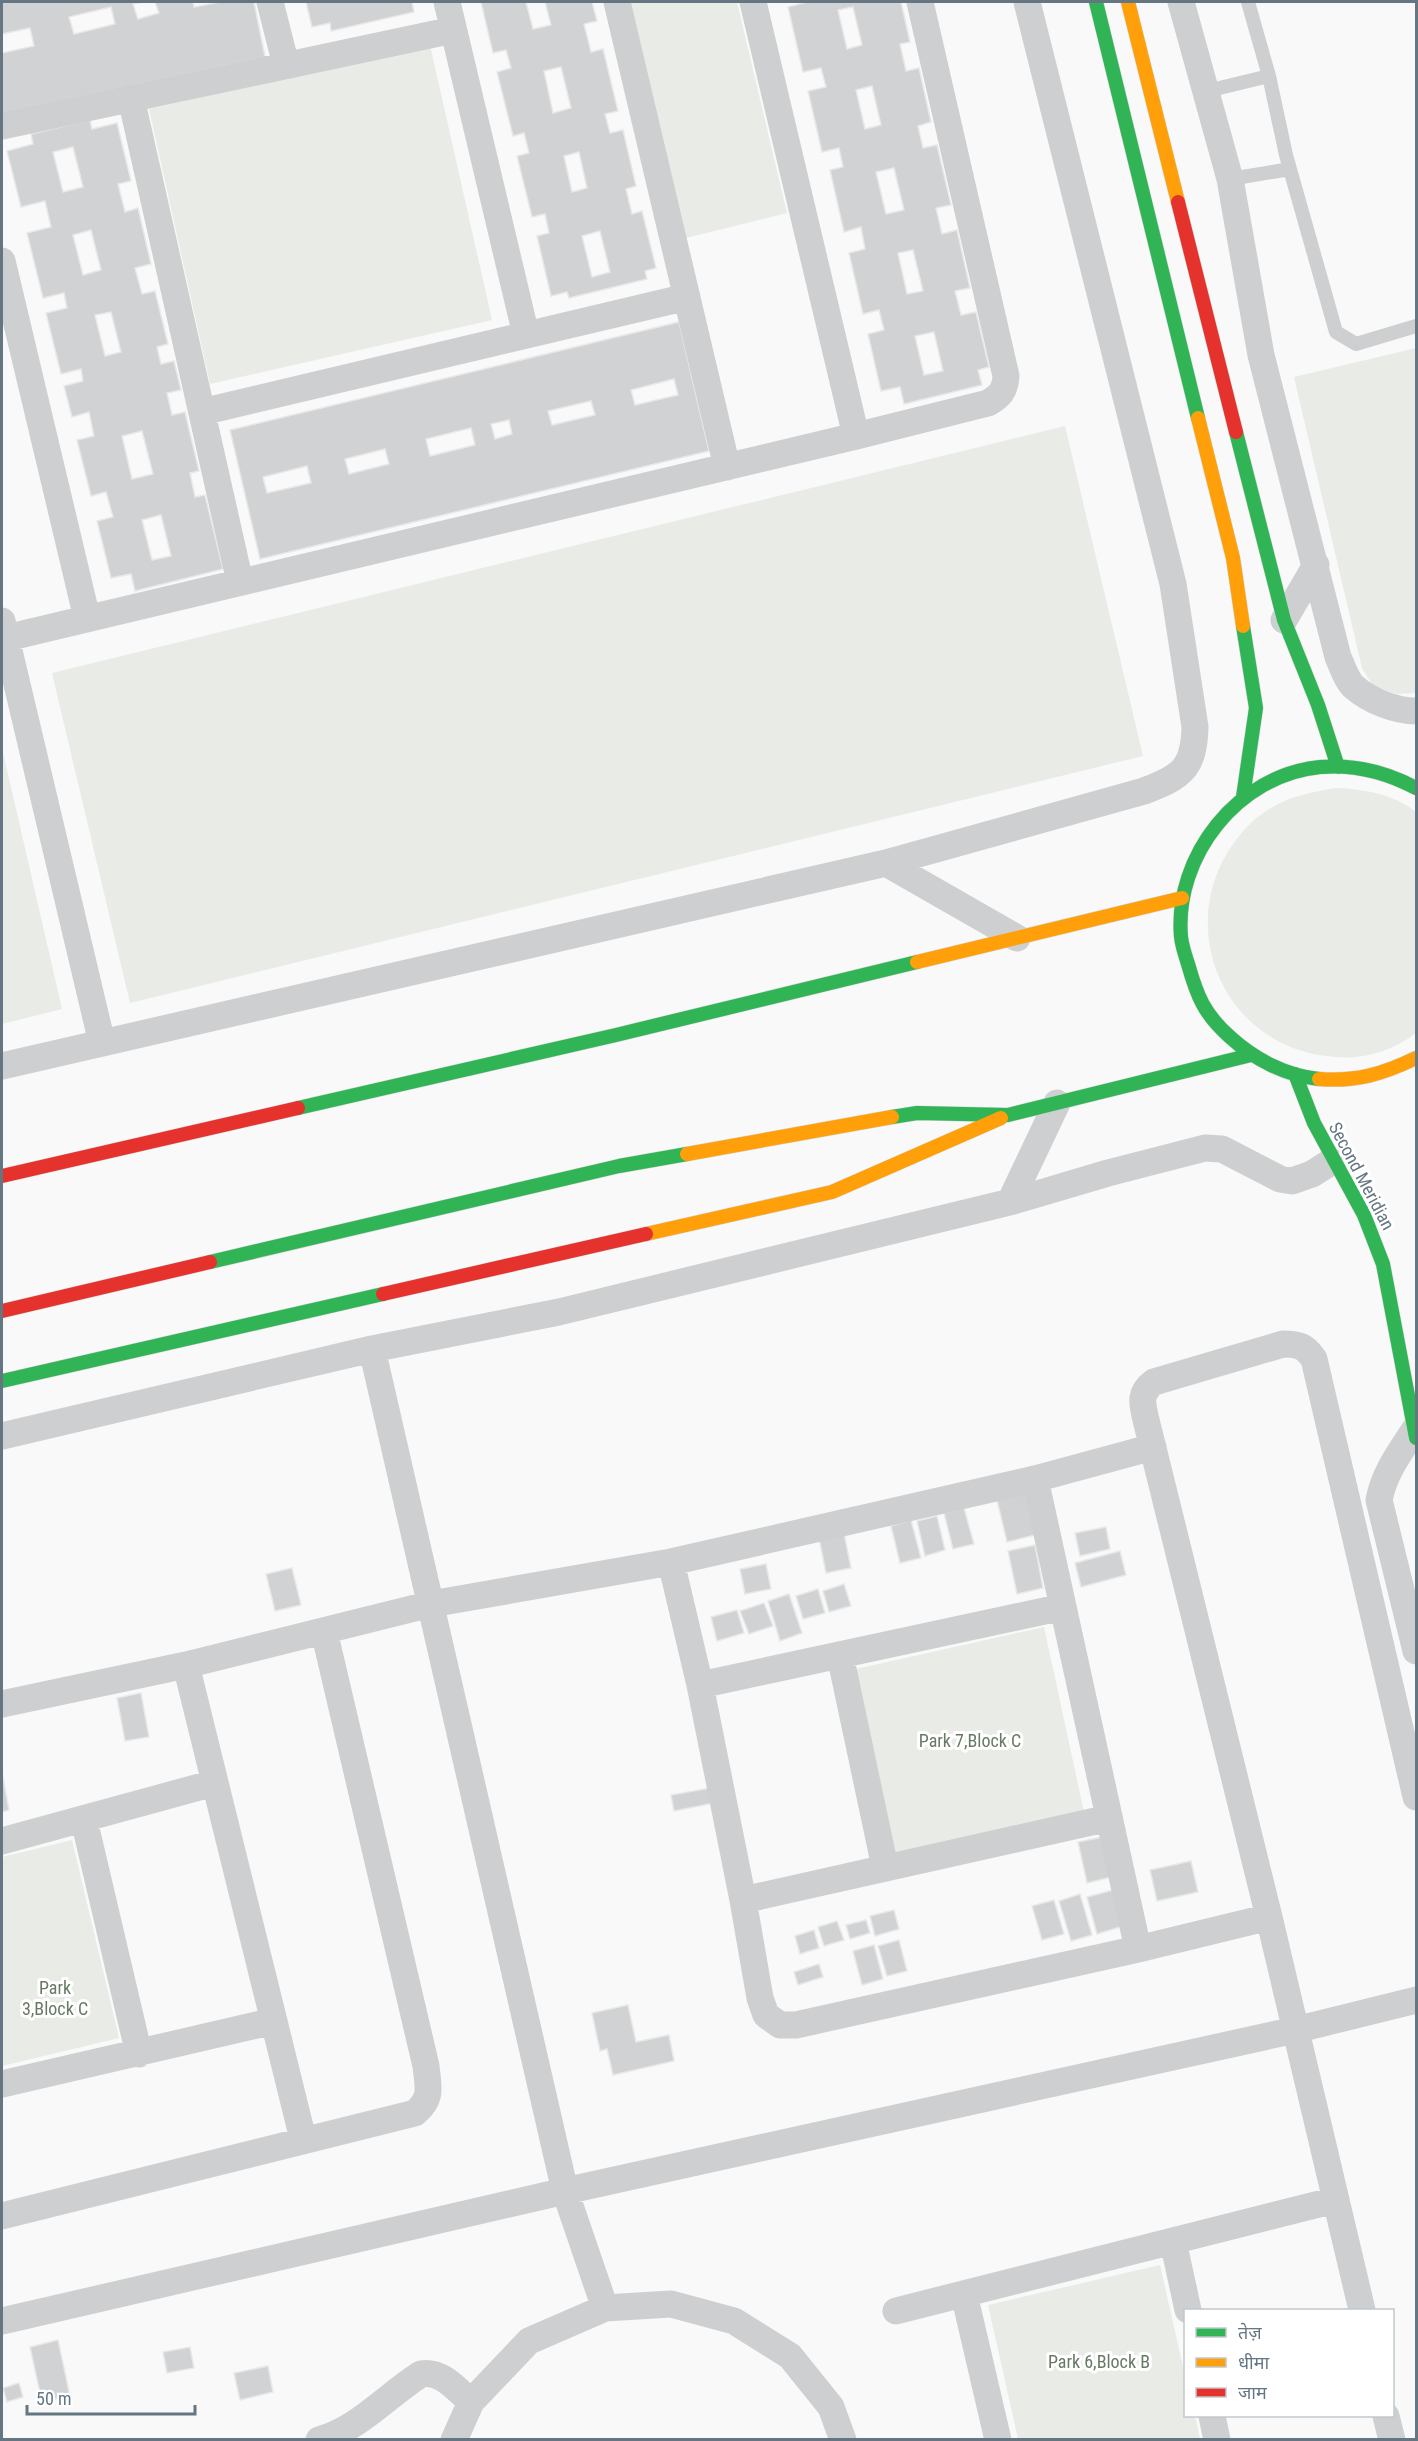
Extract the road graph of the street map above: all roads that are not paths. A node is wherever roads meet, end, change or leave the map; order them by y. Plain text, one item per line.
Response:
1 (270, 2) edge
2 (447, 2) edge
3 (617, 2) edge
4 (753, 2) edge
5 (920, 2) edge
6 (1027, 2) edge
7 (1095, 2) edge
8 (1128, 2) edge
9 (1181, 2) edge
10 (1248, 2) edge
11 (453, 30) junction
12 (286, 65) junction
13 (1269, 76) junction
14 (1207, 91) junction
15 (131, 98) junction
16 (2, 126) edge
17 (1290, 169) junction
18 (1230, 180) junction
19 (2, 261) edge
20 (687, 297) junction
21 (1416, 326) edge
22 (526, 335) junction
23 (202, 412) junction
24 (856, 436) junction
25 (727, 467) junction
26 (1316, 565) junction
27 (240, 582) junction
28 (87, 618) junction
29 (1284, 620) junction
30 (3, 632) edge
31 (1416, 711) edge
32 (1338, 767) junction
33 (1416, 788) edge
34 (1243, 797) junction
35 (886, 863) junction
36 (1182, 898) junction
37 (1017, 938) junction
38 (102, 1043) junction
39 (1251, 1055) junction
40 (1416, 1058) edge
41 (2, 1066) edge
42 (1295, 1074) junction
43 (1057, 1103) junction
44 (1008, 1115) junction
45 (1334, 1160) junction
46 (2, 1176) edge
47 (1010, 1202) junction
48 (2, 1311) edge
49 (372, 1349) junction
50 (2, 1381) edge
51 (1416, 1433) edge
52 (2, 1436) edge
53 (1153, 1447) junction
54 (1035, 1479) junction
55 (671, 1562) junction
56 (431, 1604) junction
57 (1063, 1607) junction
58 (324, 1631) junction
59 (1416, 1651) edge
60 (840, 1655) junction
61 (186, 1665) junction
62 (700, 1685) junction
63 (2, 1704) edge
64 (214, 1783) junction
65 (1416, 1797) edge
66 (1109, 1818) junction
67 (84, 1820) junction
68 (2, 1841) edge
69 (885, 1867) junction
70 (743, 1900) junction
71 (1269, 1917) junction
72 (1138, 1949) junction
73 (1416, 2000) edge
74 (273, 2021) junction
75 (1295, 2030) junction
76 (139, 2054) junction
77 (2, 2084) edge
78 (303, 2139) junction
79 (565, 2191) junction
80 (1335, 2200) junction
81 (2, 2216) edge
82 (1173, 2241) junction
83 (964, 2294) junction
84 (605, 2308) junction
85 (1188, 2309) edge
86 (1362, 2309) edge
87 (896, 2311) dead end
88 (2, 2321) edge
89 (471, 2402) junction
90 (1212, 2417) edge
91 (1386, 2417) edge
92 (319, 2439) edge
93 (454, 2439) edge
94 (843, 2439) edge
95 (998, 2439) edge
96 (1217, 2439) edge
97 (1392, 2439) edge

1 - 12 street
2 - 11 street
3 - 20 street
4 - 24 street
5 - 24 street
6 - 35 street
7 - 34 main road
8 - 29 main road
9 - 14 street
10 - 13 lane
11 - 12 street
11 - 22 street
12 - 15 street
13 - 14 lane
13 - 17 lane
14 - 18 street
15 - 16 street
15 - 23 street
17 - 18 lane
17 - 21 lane
18 - 26 street
19 - 28 street
20 - 22 street
20 - 25 street
22 - 23 street
23 - 27 street
24 - 25 street
25 - 27 street
26 - 29 street
26 - 31 street
27 - 28 street
28 - 30 street
29 - 32 main road
30 - 38 street
32 - 33 main road
32 - 34 main road
34 - 36 main road
35 - 37 street
35 - 38 street
36 - 37 main road
36 - 39 main road
37 - 46 main road
38 - 41 street
39 - 42 main road
39 - 43 main road
40 - 42 main road
42 - 45 main road, Second Meridian
43 - 44 main road
43 - 47 street
44 - 48 main road
44 - 50 main road
45 - 47 street
45 - 51 main road, Second Meridian
47 - 49 street
49 - 52 street
49 - 56 street
51 - 59 street
53 - 54 street
53 - 65 street
53 - 71 street
54 - 55 street
54 - 57 street
55 - 56 street
55 - 62 street
56 - 58 street
56 - 79 street
57 - 60 street
57 - 66 street
58 - 61 street
58 - 78 street
60 - 62 street
60 - 69 street
61 - 63 street
61 - 64 street
62 - 70 street
64 - 67 street
64 - 74 street
66 - 69 street
66 - 72 street
67 - 68 street
67 - 76 street
69 - 70 street
70 - 72 street
71 - 72 street
71 - 75 street
73 - 75 street
74 - 76 street
74 - 78 street
75 - 79 street
75 - 80 street
76 - 77 street
78 - 81 street
79 - 84 street
79 - 88 street
80 - 82 street
80 - 86 street
82 - 83 street
82 - 85 street
83 - 87 street
83 - 95 street
84 - 89 street
84 - 94 street
89 - 92 street
89 - 93 street
90 - 96 street
91 - 97 street

